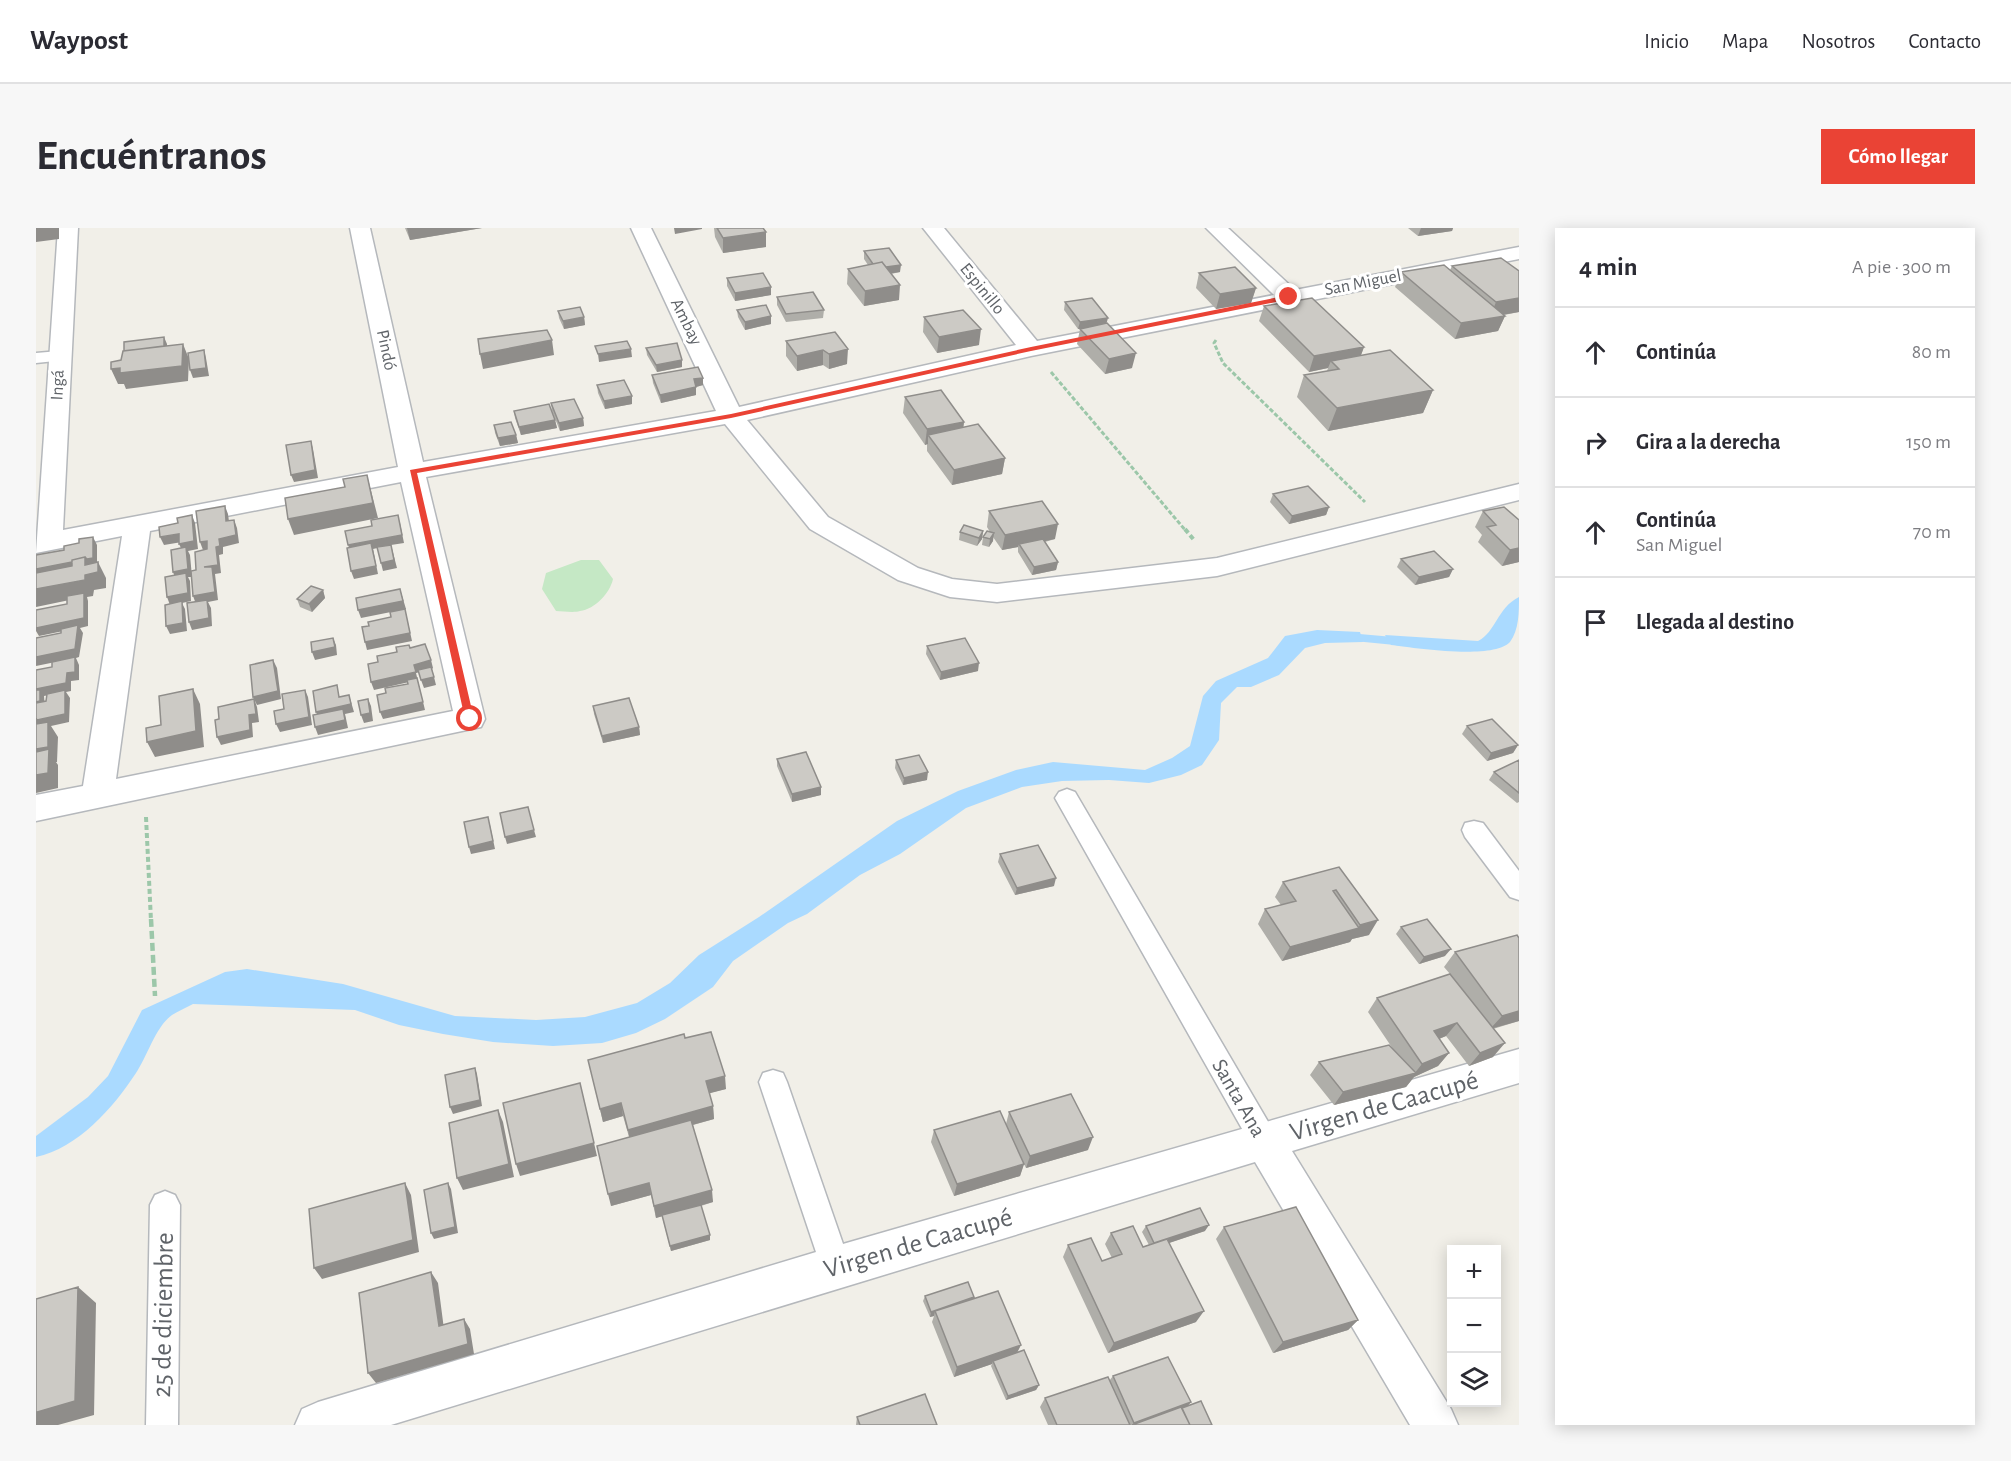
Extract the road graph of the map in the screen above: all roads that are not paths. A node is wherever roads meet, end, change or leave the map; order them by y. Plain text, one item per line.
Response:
1 (68, 228) edge
2 (360, 228) edge
3 (641, 228) edge
4 (933, 228) edge
5 (1216, 228) edge
6 (1518, 254) edge
7 (1289, 297) junction
8 (1031, 349) junction
9 (48, 357) edge
10 (731, 416) junction
11 (412, 472) junction
12 (1519, 492) edge
13 (137, 525) junction
14 (43, 543) edge
15 (98, 794) junction
16 (1067, 798) dead end
17 (36, 808) edge
18 (1474, 830) dead end
19 (1519, 890) edge
20 (1519, 1066) edge
21 (773, 1082) dead end
22 (1264, 1141) junction
23 (165, 1205) dead end
24 (836, 1267) junction
25 (162, 1425) edge
26 (318, 1425) edge
27 (1435, 1425) edge

1 - 9 street, Ingá
2 - 11 street, Pindó
3 - 10 street, Ambay
4 - 8 street, Espinillo
5 - 7 street
6 - 7 street, San Miguel
7 - 8 street, San Miguel
8 - 10 street, San Miguel
9 - 14 street, Ingá
10 - 11 street, San Miguel
10 - 12 street, Ambay
11 - 13 street, San Miguel
11 - 15 street, Pindó
13 - 14 street, San Miguel
13 - 15 street
15 - 17 street
16 - 22 lane, Santa Ana
18 - 19 lane
20 - 22 street, Virgen de Caacupé
21 - 24 lane
22 - 24 street, Virgen de Caacupé
22 - 27 street, Santa Ana
23 - 25 lane, 25 de diciembre
24 - 26 street, Virgen de Caacupé

